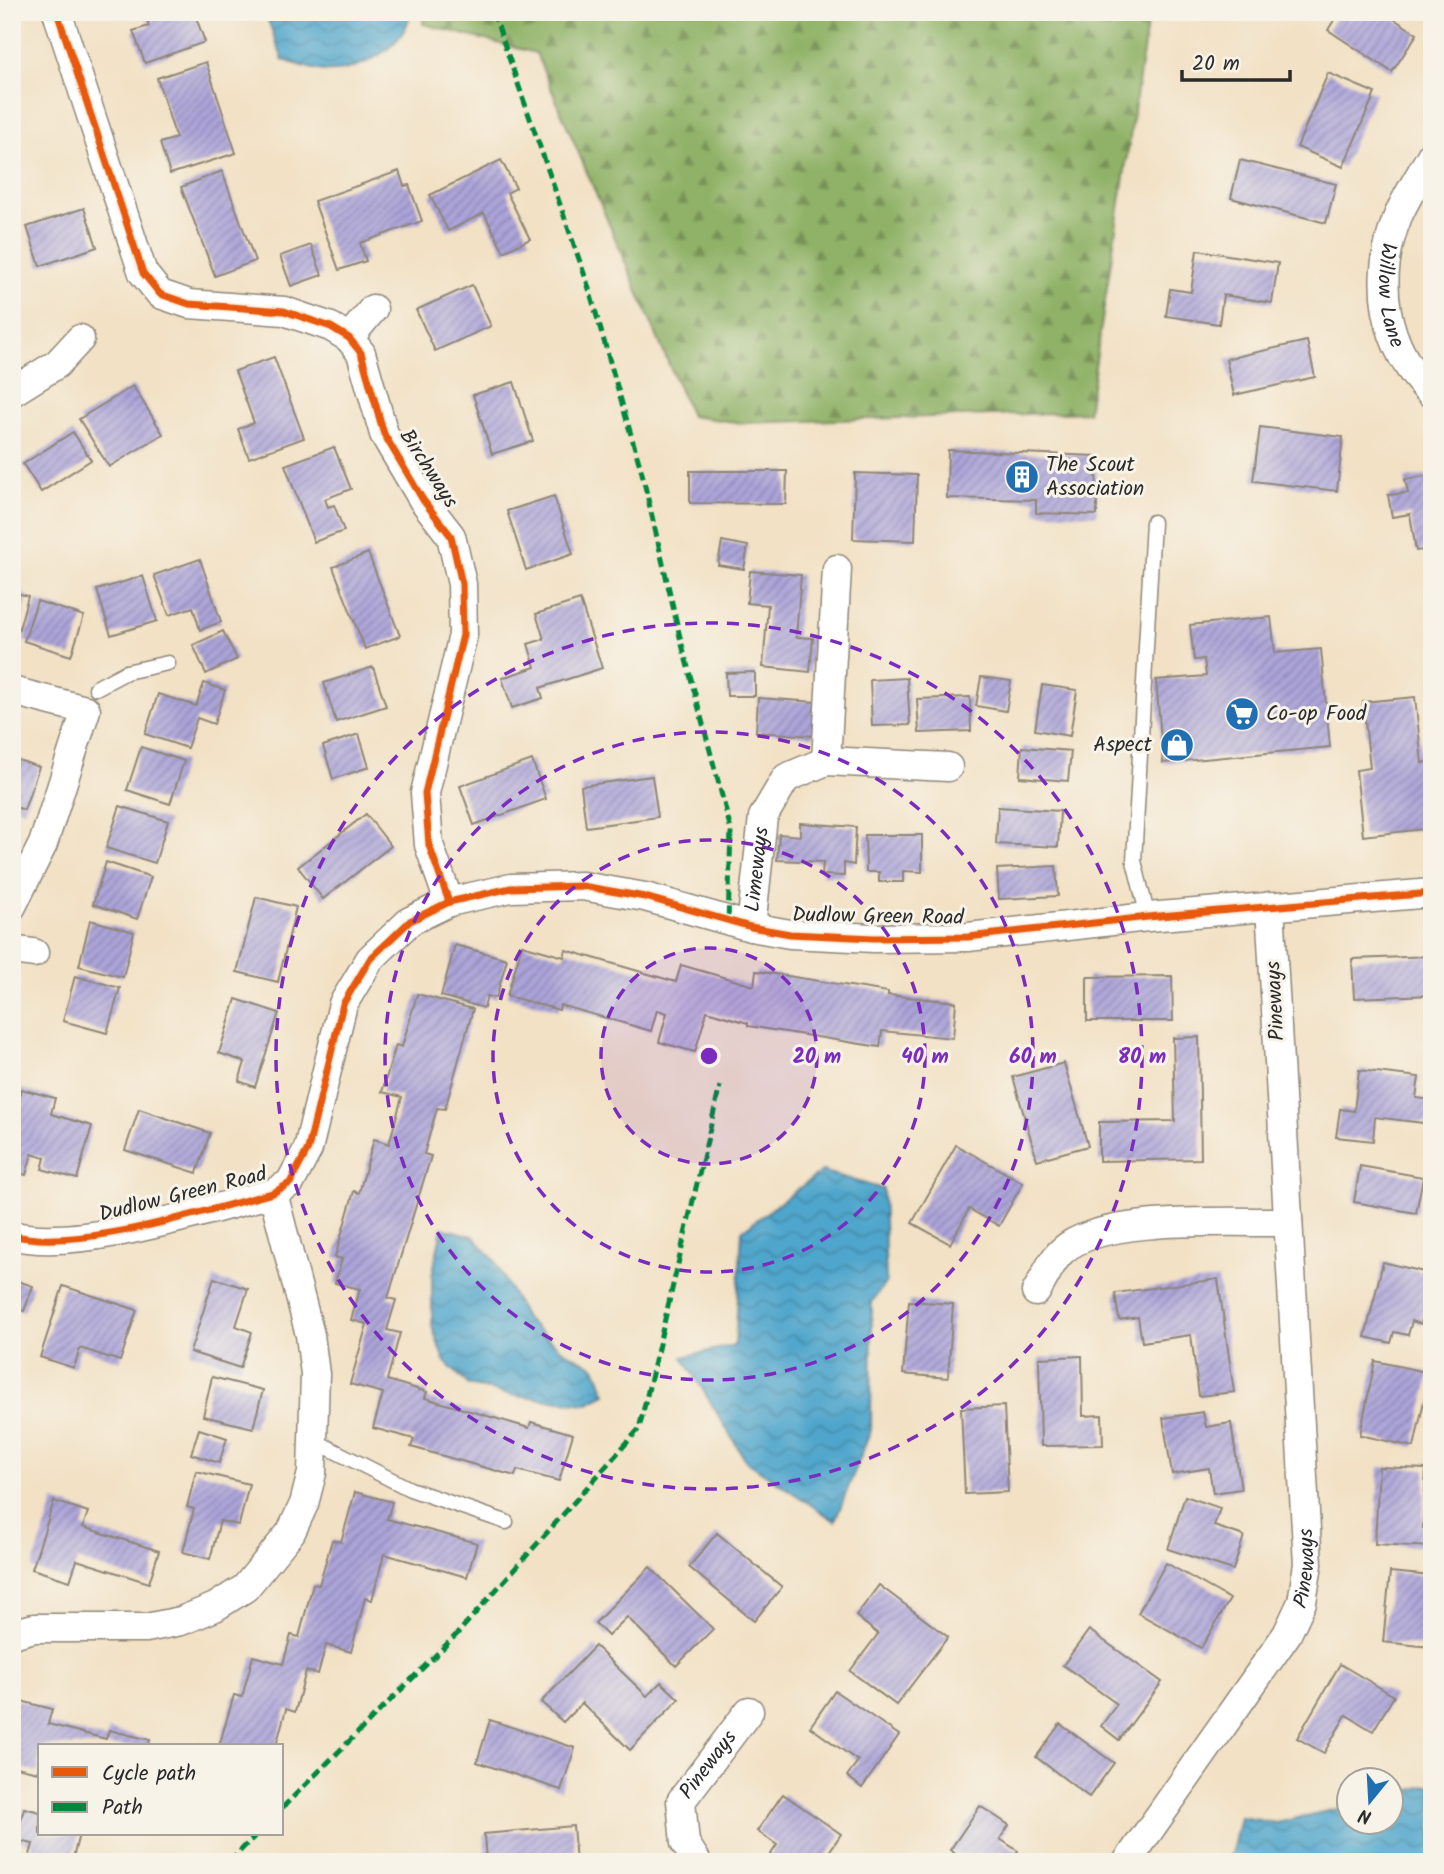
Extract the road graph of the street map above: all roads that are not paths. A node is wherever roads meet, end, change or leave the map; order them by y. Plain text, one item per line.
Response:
1 (57, 12) edge
2 (1432, 154) edge
3 (373, 309) dead end
4 (349, 338) junction
5 (80, 339) dead end
6 (12, 392) edge
7 (1432, 394) edge
8 (1153, 522) dead end
9 (837, 569) dead end
10 (168, 663) dead end
11 (12, 691) edge
12 (91, 699) junction
13 (826, 761) junction
14 (948, 767) dead end
15 (1432, 893) edge
16 (449, 902) junction
17 (12, 906) edge
18 (1270, 906) junction
19 (1148, 917) junction
20 (751, 927) junction
21 (273, 1194) junction
22 (1288, 1222) junction
23 (12, 1235) edge
24 (1036, 1292) dead end
25 (315, 1441) junction
26 (506, 1522) dead end
27 (12, 1634) edge
28 (749, 1711) dead end
29 (697, 1862) edge
30 (1127, 1862) edge

1 - 4 street
2 - 7 street, Willow Lane
3 - 4 street
4 - 16 street, Birchways
5 - 6 street
8 - 19 lane
9 - 13 street
10 - 12 lane
11 - 12 street
12 - 17 street
13 - 14 street, Limeways
13 - 20 street, Limeways
15 - 18 street, Dudlow Green Road
16 - 20 street, Dudlow Green Road
16 - 21 street, Dudlow Green Road
18 - 19 street, Dudlow Green Road
18 - 22 street, Pineways
19 - 20 street, Dudlow Green Road
21 - 23 street, Dudlow Green Road
21 - 25 street, Dudlow Green Road
22 - 24 street
22 - 30 street, Pineways
25 - 26 lane
25 - 27 street, Dudlow Green Road
28 - 29 street, Pineways

